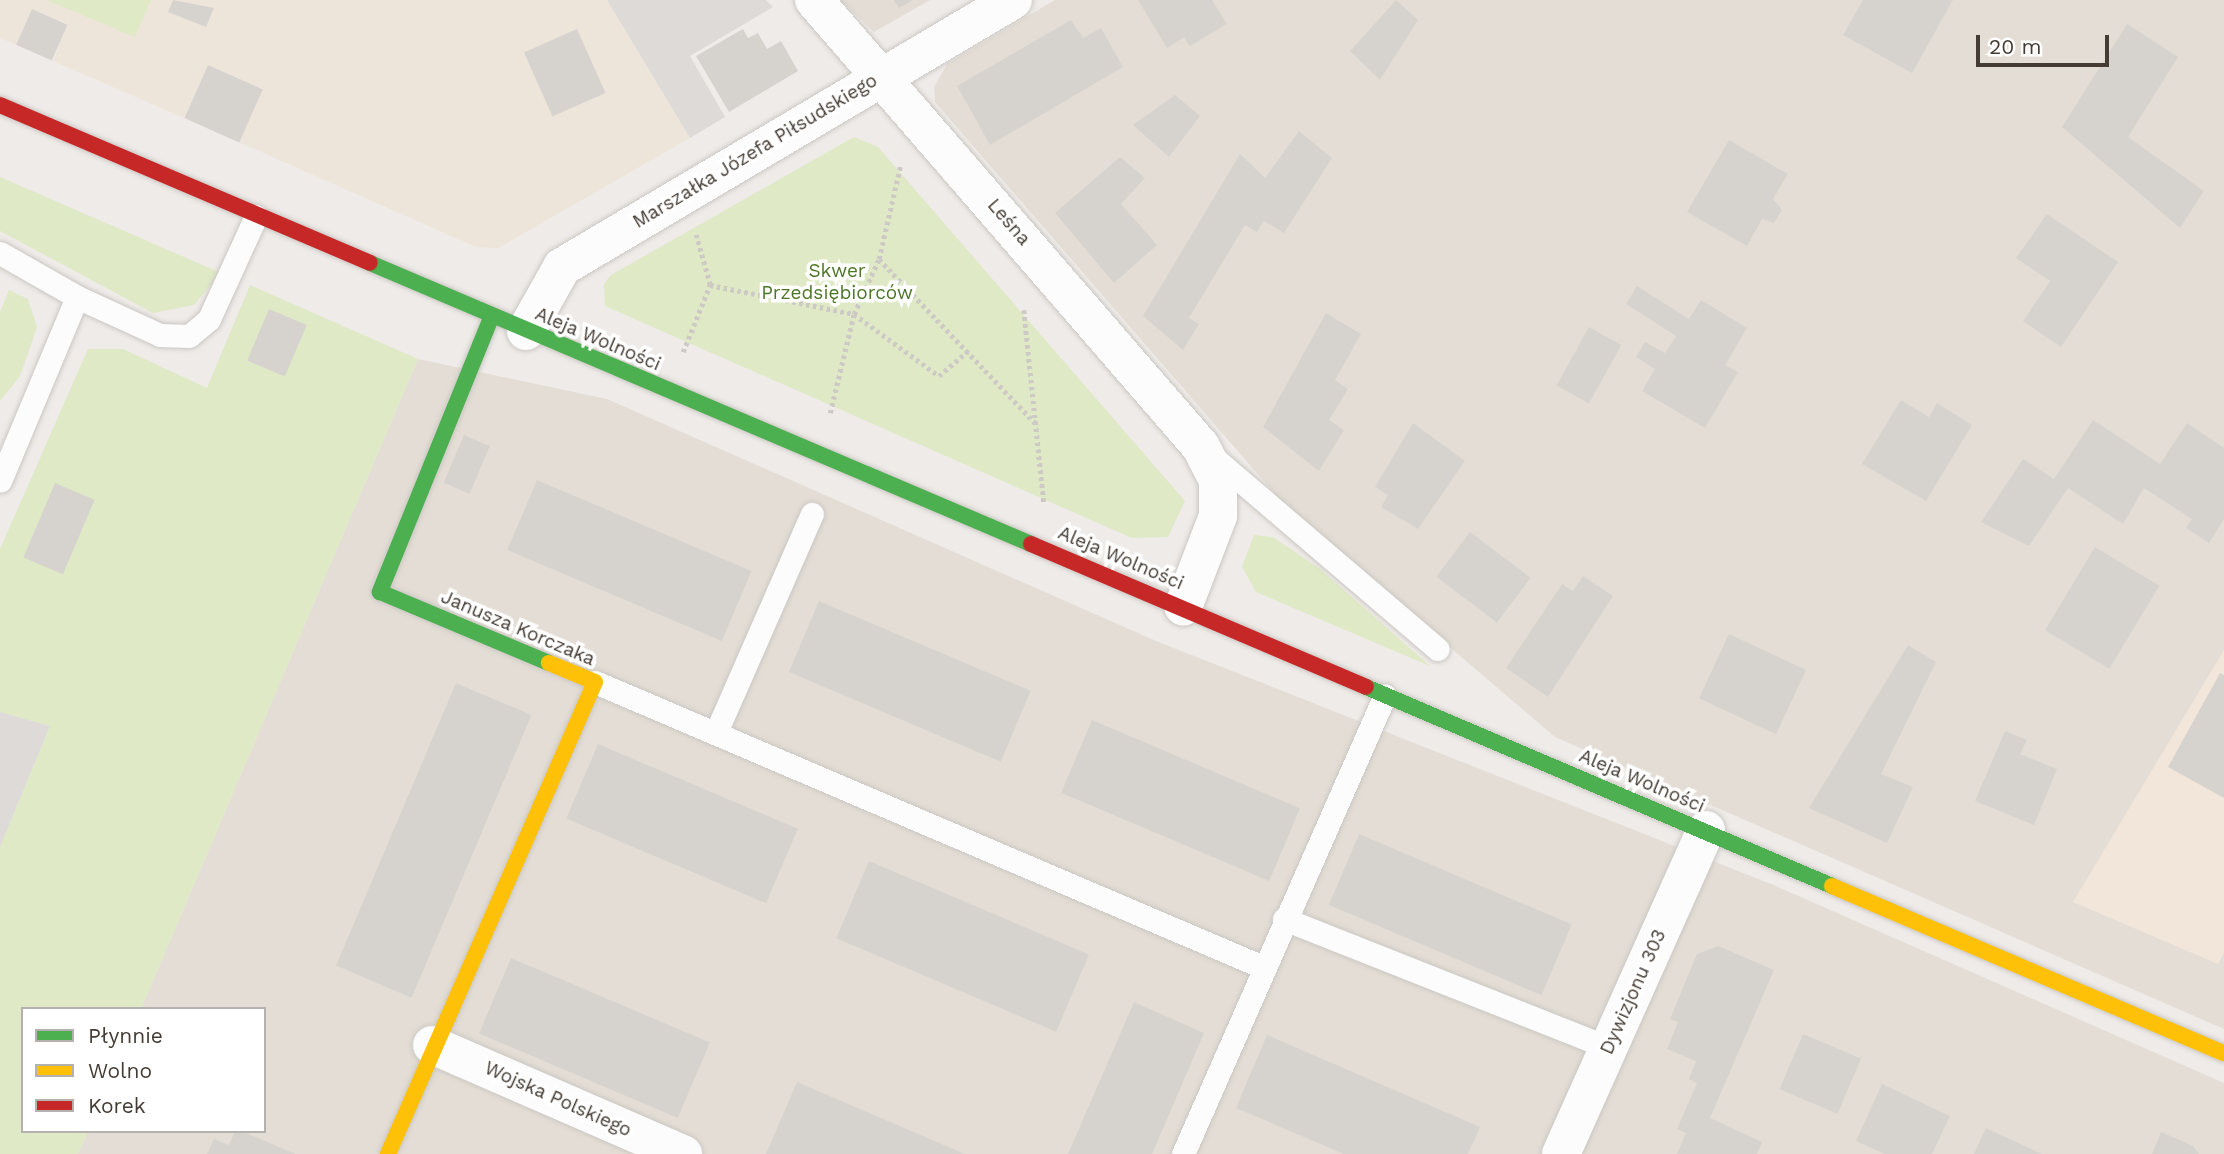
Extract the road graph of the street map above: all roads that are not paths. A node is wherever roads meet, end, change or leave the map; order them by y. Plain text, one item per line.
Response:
1 (814, 0) edge
2 (1013, 0) edge
3 (881, 77) junction
4 (0, 105) edge
5 (256, 216) junction
6 (0, 253) edge
7 (77, 297) junction
8 (509, 325) junction
9 (1201, 447) junction
10 (0, 481) edge
11 (812, 514) dead end
12 (1183, 607) junction
13 (1438, 649) dead end
14 (595, 682) junction
15 (1385, 695) junction
16 (716, 730) junction
17 (1706, 831) junction
18 (1284, 919) junction
19 (1263, 967) junction
20 (432, 1045) junction
21 (1608, 1047) junction
22 (2224, 1053) edge
23 (388, 1154) edge
24 (683, 1154) edge
25 (1183, 1154) edge
26 (1561, 1154) edge

1 - 3 street, Leśna
2 - 3 street, Marszałka Józefa Piłsudskiego
3 - 8 street, Marszałka Józefa Piłsudskiego
3 - 9 street, Leśna
4 - 5 street, Aleja Wolności
5 - 7 lane
5 - 8 street, Aleja Wolności
6 - 7 lane
7 - 10 lane
8 - 12 street, Aleja Wolności
8 - 14 street, Janusza Korczaka
9 - 12 street, Leśna
9 - 13 lane, Leśna
11 - 16 lane
12 - 15 street, Aleja Wolności
14 - 16 lane
14 - 20 street, Janusza Korczaka
15 - 17 street, Aleja Wolności
15 - 18 lane
16 - 19 lane
17 - 21 street, Dywizjonu 303
17 - 22 street, Aleja Wolności
18 - 19 lane
18 - 21 lane
19 - 25 lane
20 - 23 street, Janusza Korczaka
20 - 24 street, Wojska Polskiego
21 - 26 street, Dywizjonu 303

